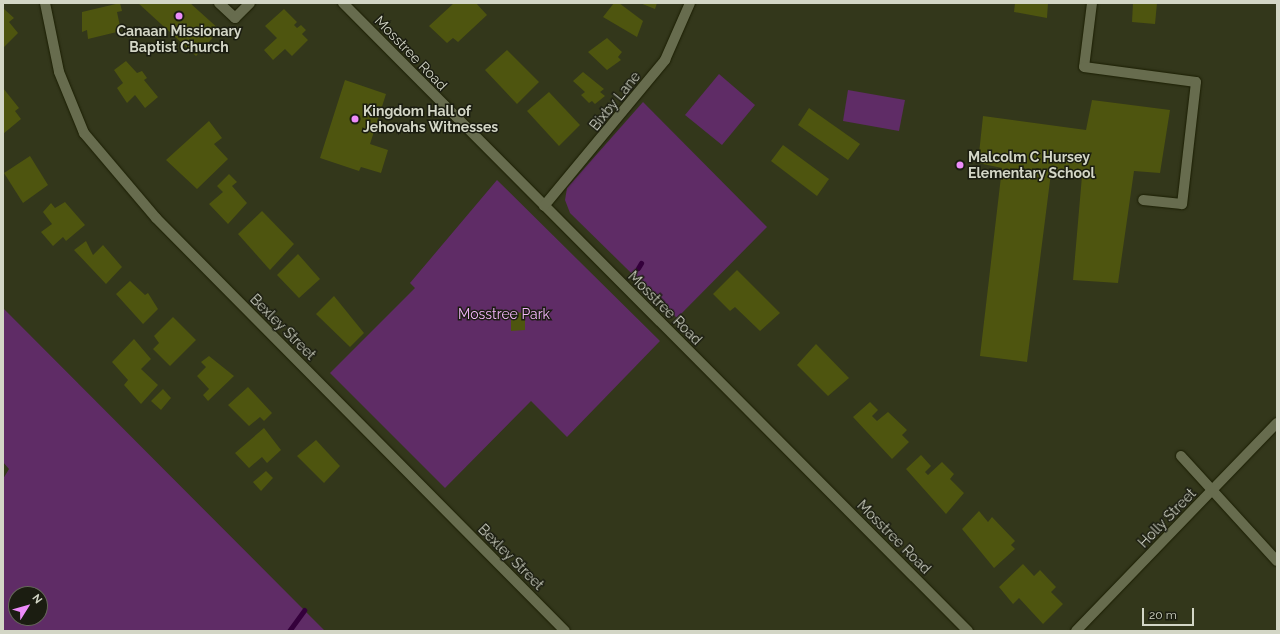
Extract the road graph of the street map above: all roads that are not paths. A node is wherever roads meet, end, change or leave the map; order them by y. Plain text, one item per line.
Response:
1 (45, 3) edge
2 (219, 3) edge
3 (250, 3) edge
4 (343, 3) edge
5 (690, 3) edge
6 (1092, 3) edge
7 (1143, 200) dead end
8 (544, 206) junction
9 (1277, 423) edge
10 (1181, 456) dead end
11 (1212, 491) junction
12 (1277, 561) edge
13 (565, 631) edge
14 (968, 631) edge
15 (1076, 631) edge

1 - 13 street, Bexley Street
2 - 3 street
4 - 8 street, Mosstree Road
5 - 8 street, Bixby Lane
6 - 7 street
8 - 14 street, Mosstree Road
9 - 11 street, Holly Street
10 - 11 street
11 - 12 street
11 - 15 street, Holly Street

